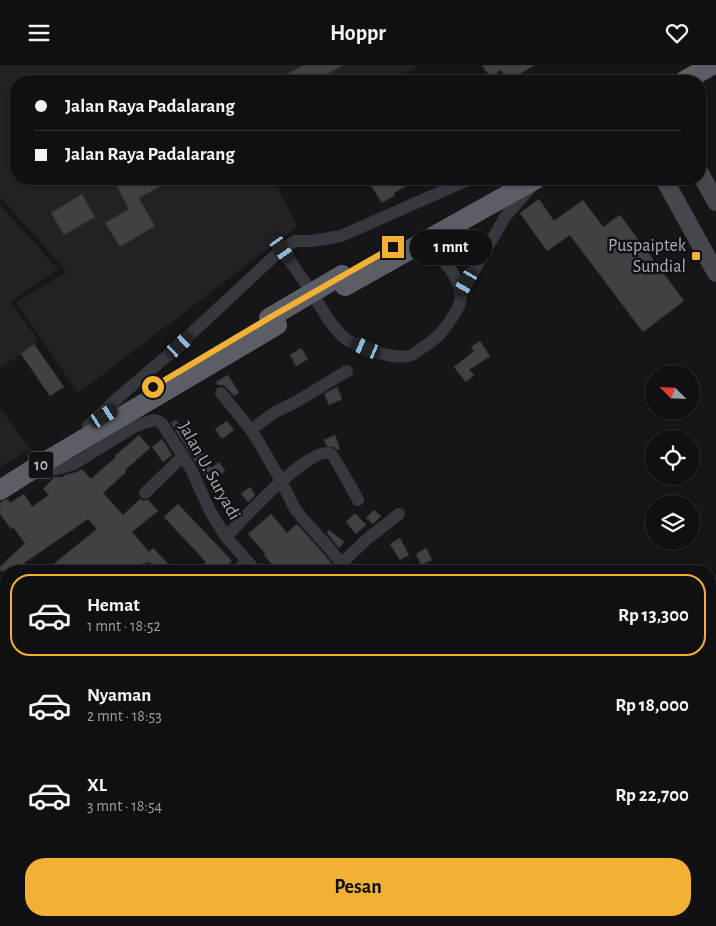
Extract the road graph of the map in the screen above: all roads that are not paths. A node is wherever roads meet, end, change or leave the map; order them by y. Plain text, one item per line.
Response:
1 (712, 65) edge
2 (694, 75) edge
3 (706, 184) edge
4 (444, 185) edge
5 (501, 185) edge
6 (527, 185) edge
7 (533, 185) edge
8 (667, 185) edge
9 (716, 202) edge
10 (413, 248) junction
11 (282, 249) junction
12 (716, 273) edge
13 (344, 281) junction
14 (461, 293) junction
15 (273, 321) junction
16 (347, 371) dead end
17 (221, 393) dead end
18 (88, 426) junction
19 (251, 430) junction
20 (183, 456) junction
21 (38, 466) junction
22 (0, 479) edge
23 (281, 481) junction
24 (0, 490) edge
25 (146, 493) dead end
26 (358, 500) dead end
27 (399, 513) dead end
28 (226, 537) junction
29 (246, 561) junction
30 (242, 565) edge
31 (250, 565) edge
32 (342, 565) edge
33 (346, 565) edge

1 - 2 highway
3 - 9 main road
4 - 11 street
5 - 13 highway, 10
6 - 10 highway, 10
7 - 14 street
8 - 12 main road
10 - 13 highway, 10
10 - 14 street
11 - 14 street
11 - 18 street
13 - 15 highway, 10
15 - 18 highway, 10
15 - 21 highway, 10
16 - 19 street
17 - 19 street
18 - 22 highway, 10
19 - 23 street
20 - 21 street, Jalan U. Suryadi
20 - 25 street
20 - 28 street, Jalan U. Suryadi
21 - 24 highway, 10
23 - 26 street
23 - 28 street
23 - 32 street
27 - 33 street
28 - 29 street, Jalan U. Suryadi
29 - 30 street
29 - 31 street, Jalan U. Suryadi

